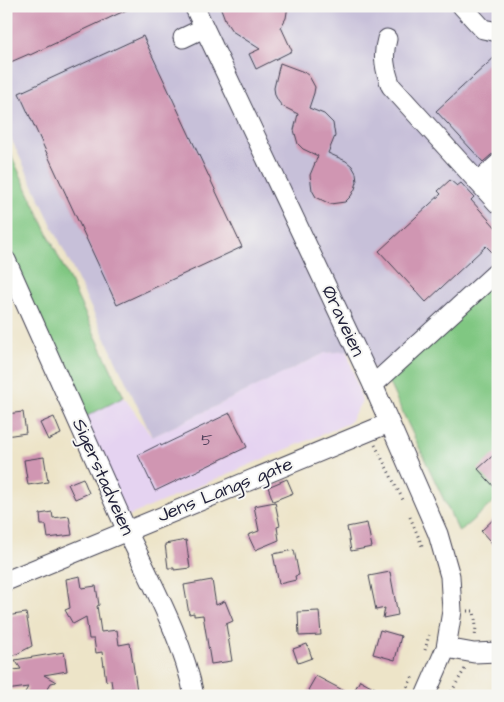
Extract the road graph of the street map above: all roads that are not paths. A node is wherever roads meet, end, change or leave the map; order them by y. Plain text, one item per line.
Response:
1 (194, 6) edge
2 (462, 6) edge
3 (204, 28) junction
4 (498, 32) edge
5 (183, 38) dead end
6 (387, 39) dead end
7 (498, 164) edge
8 (478, 182) junction
9 (498, 204) edge
10 (6, 260) edge
11 (498, 271) edge
12 (373, 385) junction
13 (389, 423) junction
14 (127, 530) junction
15 (6, 581) edge
16 (446, 648) junction
17 (497, 654) edge
18 (194, 696) edge
19 (425, 696) edge

1 - 3 street, Øraveien
2 - 4 street
3 - 5 street
3 - 12 street, Øraveien
6 - 8 street
7 - 8 street
8 - 9 street
10 - 14 street, Sigerstadveien
11 - 12 street
12 - 13 street, Øraveien
13 - 14 street, Jens Langs gate
13 - 16 street, Øraveien
14 - 15 street, Jens Langs gate
14 - 18 street, Sigerstadveien
16 - 17 street
16 - 19 street, Øraveien

